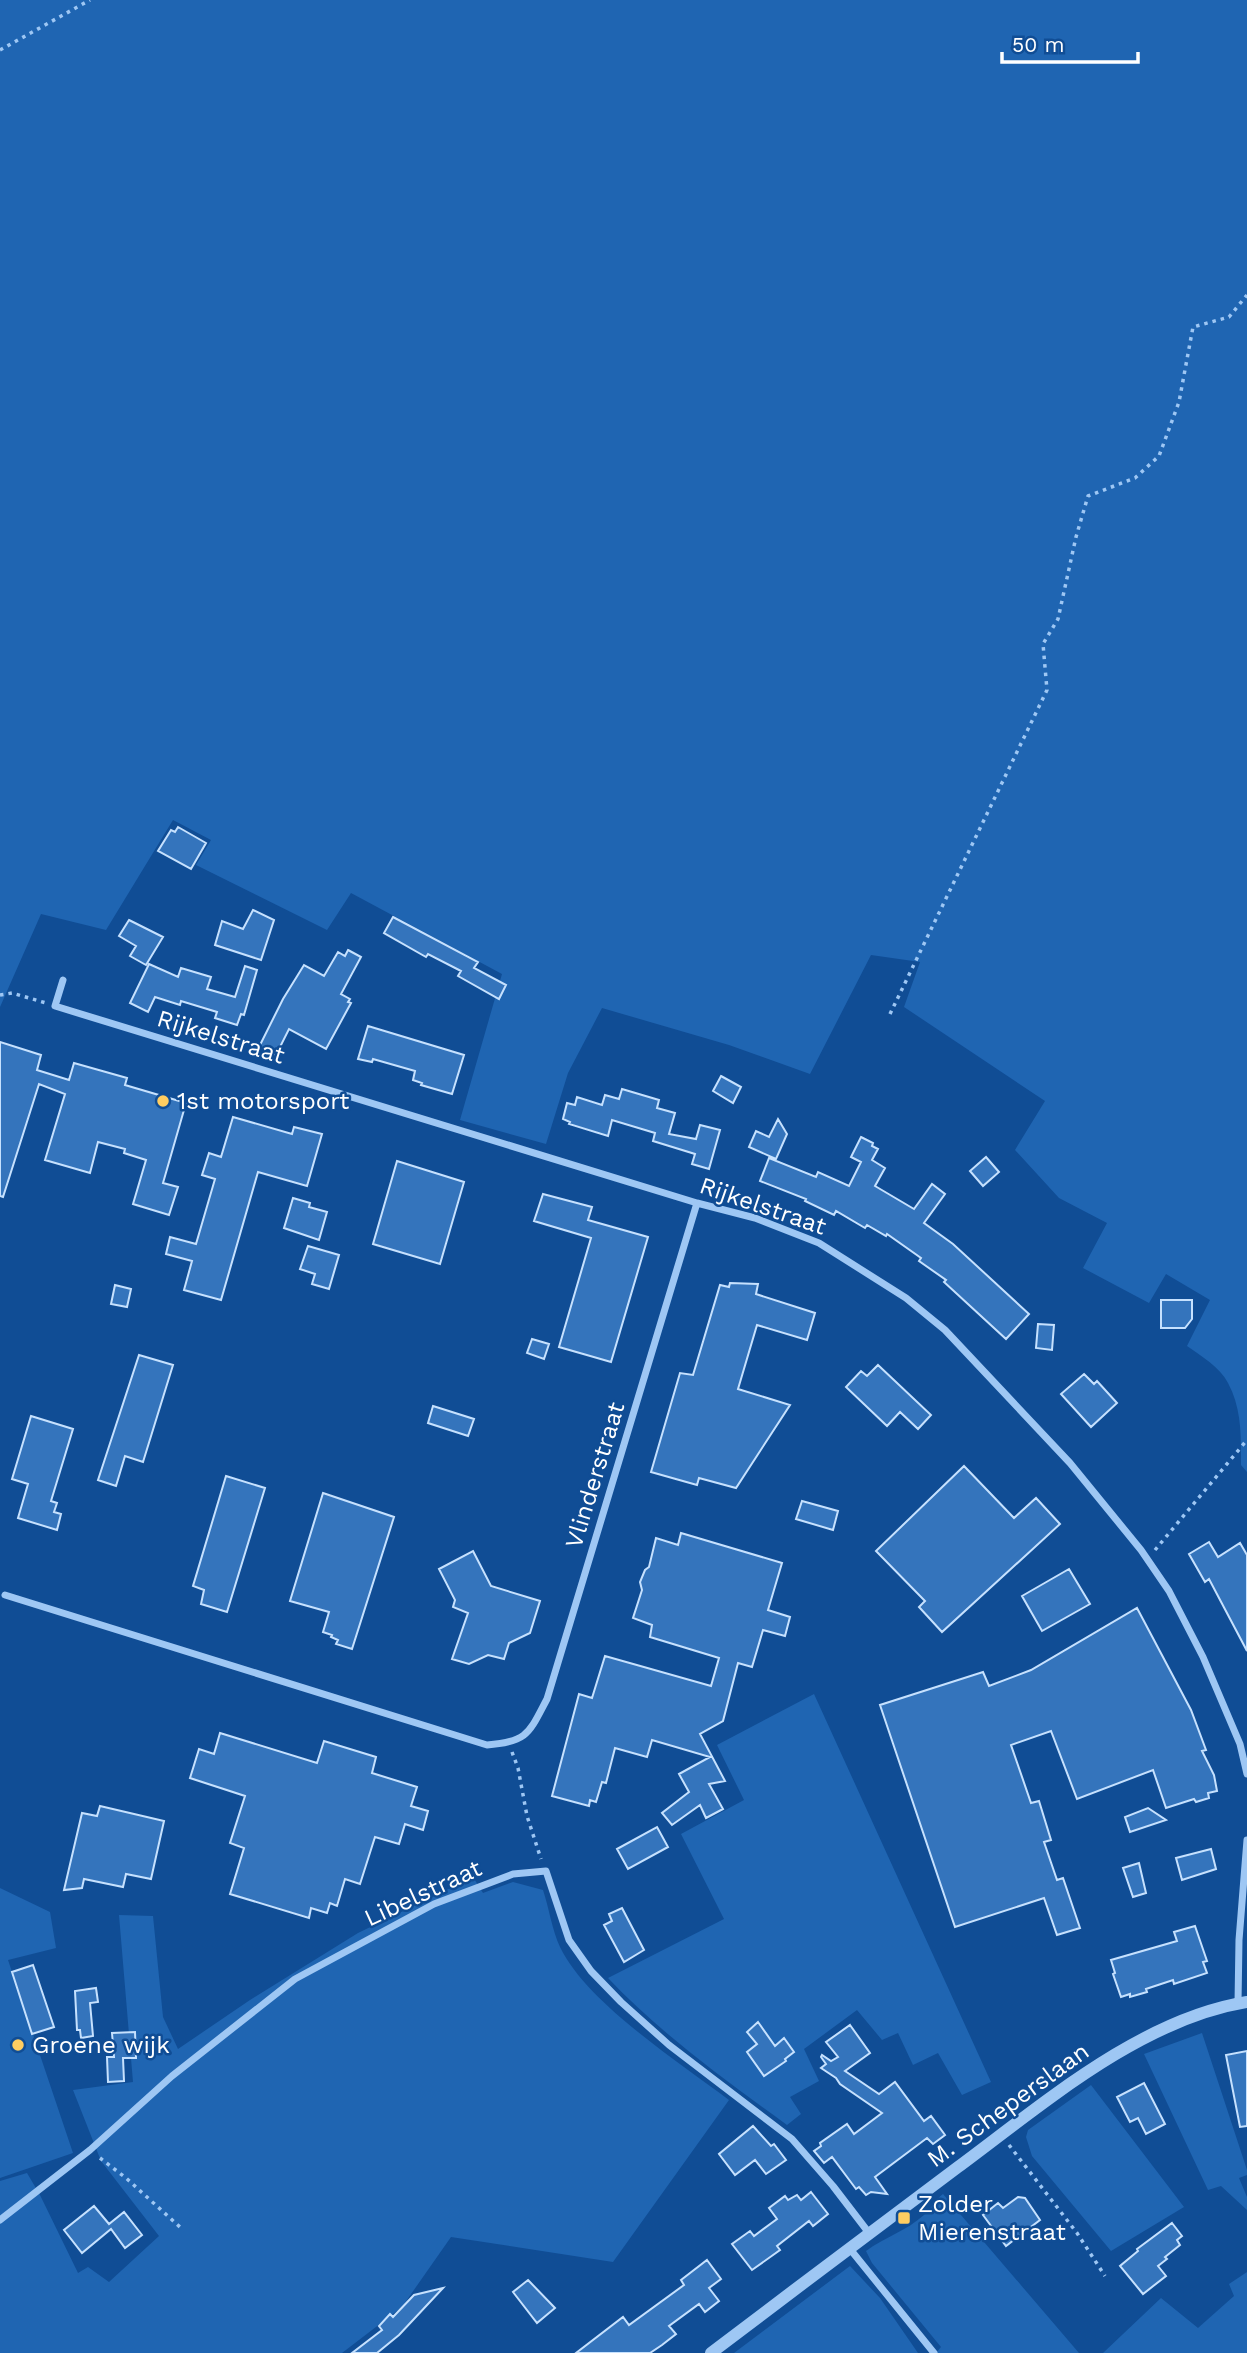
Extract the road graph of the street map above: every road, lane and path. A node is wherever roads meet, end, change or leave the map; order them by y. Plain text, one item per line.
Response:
1 (90, 0) edge
2 (0, 50) edge
3 (1247, 295) edge
4 (63, 980) dead end
5 (0, 995) edge
6 (55, 1006) junction
7 (890, 1014) dead end
8 (697, 1203) junction
9 (1247, 1440) edge
10 (1147, 1559) junction
11 (5, 1595) dead end
12 (508, 1743) junction
13 (1247, 1774) edge
14 (1247, 1840) edge
15 (546, 1871) junction
16 (1242, 2002) edge
17 (1001, 2135) junction
18 (90, 2150) junction
19 (0, 2220) edge
20 (181, 2228) dead end
21 (869, 2233) junction
22 (850, 2249) junction
23 (1105, 2276) dead end
24 (711, 2353) edge
25 (934, 2353) edge

1 - 2 path
3 - 7 path
4 - 6 street
5 - 6 path
6 - 8 street, Rijkelstraat
8 - 10 street, Rijkelstraat
8 - 12 street, Vlinderstraat
9 - 10 path
10 - 13 street, Rijkelstraat
11 - 12 street
12 - 15 path
14 - 16 street
15 - 18 street, Libelstraat
15 - 21 street
16 - 17 street, M. Scheperslaan
17 - 21 street, M. Scheperslaan
17 - 23 path
18 - 19 street, Libelstraat
18 - 20 path
21 - 22 street, M. Scheperslaan
22 - 24 street, M. Scheperslaan
22 - 25 street

